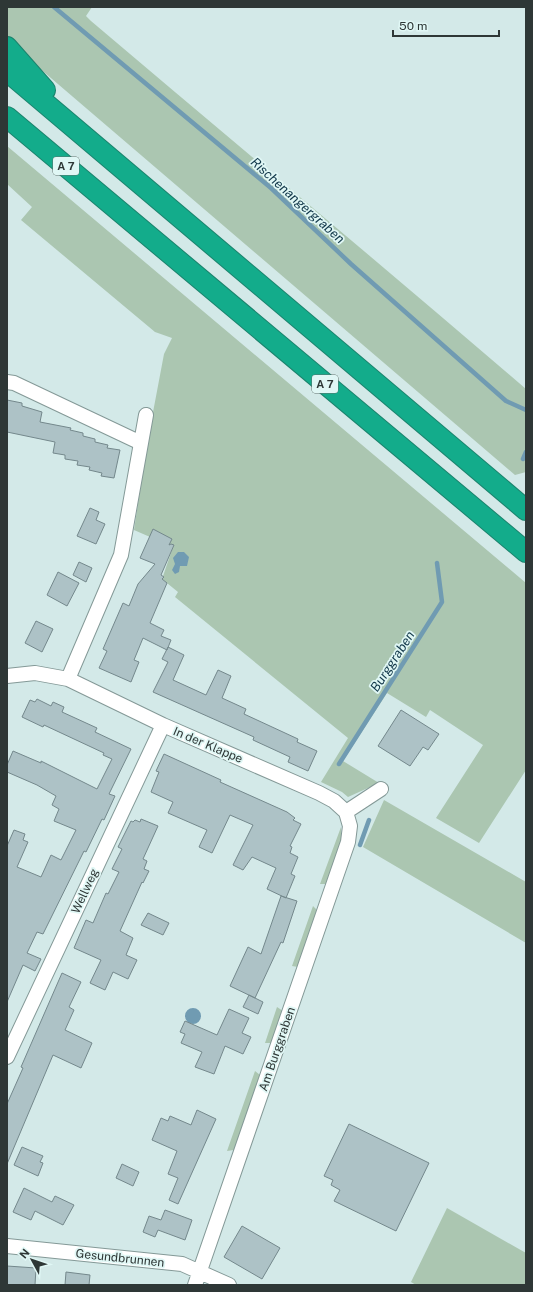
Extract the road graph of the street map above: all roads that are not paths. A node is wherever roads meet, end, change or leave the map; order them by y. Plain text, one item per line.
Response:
1 (7, 48) edge
2 (7, 71) edge
3 (7, 117) edge
4 (92, 142) junction
5 (7, 382) edge
6 (146, 416) dead end
7 (141, 443) junction
8 (526, 510) edge
9 (526, 552) edge
10 (7, 676) edge
11 (68, 679) junction
12 (163, 725) junction
13 (381, 789) dead end
14 (346, 812) junction
15 (7, 1057) edge
16 (7, 1246) edge
17 (200, 1271) junction
18 (195, 1285) edge
19 (229, 1285) edge

1 - 4 highway
2 - 4 highway
3 - 9 highway, A 7
4 - 8 highway
5 - 7 street
6 - 7 street
7 - 11 street
10 - 11 street, In der Klappe
11 - 12 street, In der Klappe
12 - 14 street, In der Klappe
12 - 15 street, Wellweg
13 - 14 street
14 - 17 street, Am Burggraben
16 - 17 street, Gesundbrunnen
17 - 18 street, Am Burggraben
17 - 19 street, Gesundbrunnen

